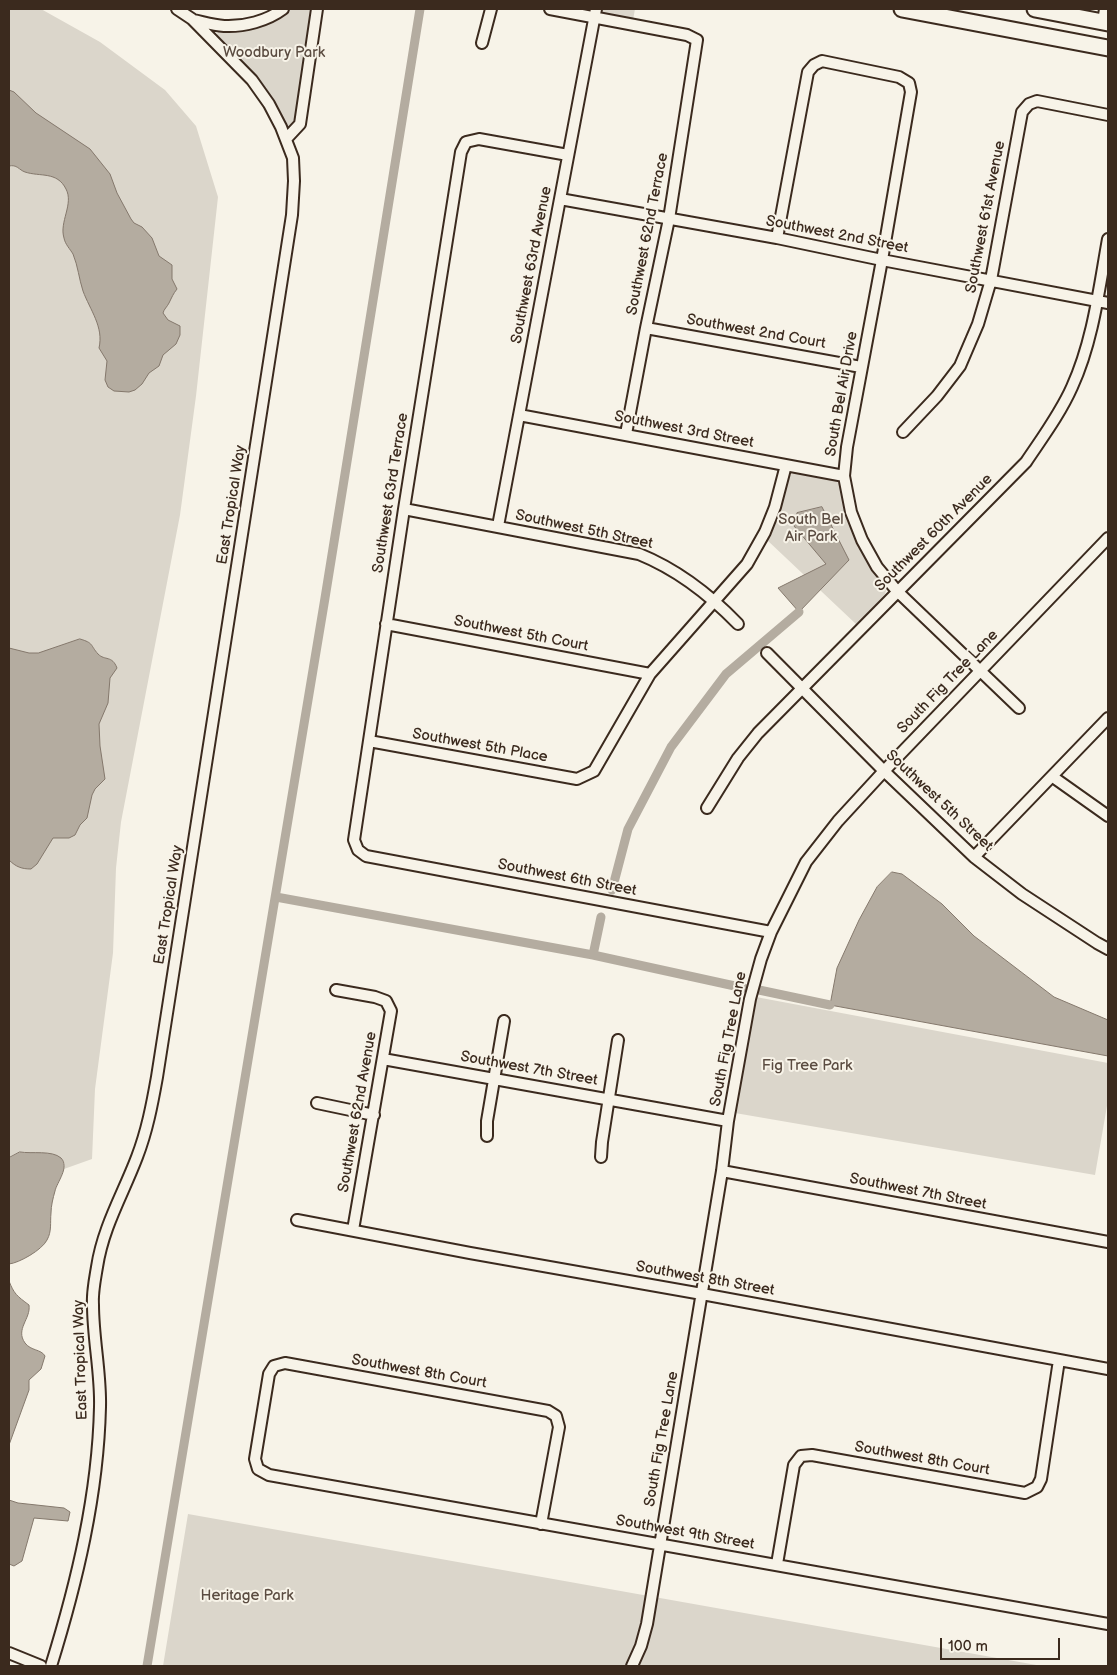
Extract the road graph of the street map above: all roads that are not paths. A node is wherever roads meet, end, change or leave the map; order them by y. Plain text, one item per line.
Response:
1 (177, 9) edge
2 (283, 9) edge
3 (317, 9) edge
4 (491, 9) edge
5 (550, 9) edge
6 (908, 9) edge
7 (1035, 9) edge
8 (596, 13) edge
9 (1105, 18) edge
10 (192, 19) junction
11 (482, 43) dead end
12 (1108, 48) edge
13 (1108, 115) edge
14 (286, 139) junction
15 (568, 155) junction
16 (560, 199) junction
17 (669, 220) junction
18 (776, 238) junction
19 (1108, 239) edge
20 (882, 260) junction
21 (991, 280) junction
22 (1097, 301) junction
23 (1108, 303) edge
24 (646, 328) junction
25 (861, 366) junction
26 (519, 415) junction
27 (903, 432) dead end
28 (626, 434) junction
29 (786, 465) junction
30 (844, 476) junction
31 (404, 509) junction
32 (498, 526) junction
33 (1108, 538) edge
34 (897, 591) junction
35 (715, 601) junction
36 (386, 624) junction
37 (738, 624) dead end
38 (767, 653) dead end
39 (980, 670) junction
40 (650, 674) junction
41 (802, 687) junction
42 (1019, 708) dead end
43 (1108, 718) edge
44 (368, 741) junction
45 (884, 771) junction
46 (1053, 777) junction
47 (707, 808) dead end
48 (1108, 816) edge
49 (358, 850) joint
50 (974, 857) junction
51 (772, 932) junction
52 (1108, 949) edge
53 (336, 990) dead end
54 (504, 1021) dead end
55 (618, 1040) dead end
56 (383, 1059) junction
57 (494, 1079) junction
58 (610, 1099) junction
59 (317, 1103) dead end
60 (374, 1114) junction
61 (728, 1121) junction
62 (487, 1136) dead end
63 (602, 1157) dead end
64 (722, 1171) junction
65 (297, 1220) dead end
66 (353, 1230) junction
67 (1108, 1242) edge
68 (702, 1294) junction
69 (1060, 1360) junction
70 (1108, 1369) edge
71 (258, 1469) joint
72 (541, 1524) junction
73 (660, 1544) junction
74 (777, 1564) junction
75 (1108, 1624) edge
76 (9, 1653) edge
77 (41, 1666) edge
78 (51, 1666) edge
79 (632, 1666) edge

1 - 10 street, East Tropical Way
2 - 10 street, East Tropical Way
3 - 14 street
4 - 11 street
5 - 8 street
6 - 12 main road
7 - 9 main road
8 - 15 street, Southwest 63rd Avenue
8 - 17 street, Southwest 62nd Terrace
10 - 14 street, East Tropical Way
13 - 21 street, Southwest 61st Avenue
14 - 78 street, East Tropical Way
15 - 16 street, Southwest 63rd Avenue
15 - 31 street, Southwest 63rd Terrace
16 - 17 street, Southwest 2nd Street
16 - 26 street, Southwest 63rd Avenue
17 - 18 street, Southwest 2nd Street
17 - 24 street, Southwest 62nd Terrace
18 - 20 street, Southwest 2nd Street
18 - 20 street, South Bel Air Drive
19 - 22 street, Southwest 60th Avenue
20 - 21 street, Southwest 2nd Street
20 - 25 street, South Bel Air Drive
21 - 22 street, Southwest 2nd Street
21 - 27 street, Southwest 61st Avenue
22 - 23 street, Southwest 2nd Street
22 - 34 street, Southwest 60th Avenue
24 - 25 street, Southwest 2nd Court
24 - 28 street, Southwest 62nd Terrace
25 - 30 street, South Bel Air Drive
26 - 28 street, Southwest 3rd Street
26 - 32 street, Southwest 63rd Avenue
28 - 29 street, Southwest 3rd Street
29 - 30 street, Southwest 3rd Street
29 - 35 street
30 - 34 street, South Bel Air Drive
31 - 32 street, Southwest 5th Street
31 - 36 street, Southwest 63rd Terrace
32 - 35 street, Southwest 5th Street
33 - 39 street, South Fig Tree Lane
34 - 39 street, South Bel Air Drive
34 - 41 street, Southwest 60th Avenue
35 - 37 street, Southwest 5th Street
35 - 40 street
36 - 40 street, Southwest 5th Court
36 - 44 street, Southwest 63rd Terrace
38 - 41 street, Southwest 5th Street
39 - 42 street, South Bel Air Drive
39 - 45 street, South Fig Tree Lane
40 - 44 street, Southwest 5th Place
41 - 45 street, Southwest 5th Street
41 - 47 street, Southwest 60th Avenue
43 - 46 street
44 - 49 street, Southwest 63rd Terrace
45 - 50 street, Southwest 5th Street
45 - 51 street, South Fig Tree Lane
46 - 48 street
46 - 50 street
49 - 51 street, Southwest 6th Street
50 - 52 street, Southwest 5th Street
51 - 61 street, South Fig Tree Lane
53 - 56 street, Southwest 62nd Avenue
54 - 57 street
55 - 58 street
56 - 57 street, Southwest 7th Street
56 - 60 street, Southwest 62nd Avenue
57 - 58 street, Southwest 7th Street
57 - 62 street
58 - 61 street, Southwest 7th Street
58 - 63 street
59 - 60 street
60 - 66 street, Southwest 62nd Avenue
61 - 64 street, South Fig Tree Lane
64 - 67 street, Southwest 7th Street
64 - 68 street, South Fig Tree Lane
65 - 66 street, Southwest 8th Street
66 - 68 street, Southwest 8th Street
68 - 69 street, Southwest 8th Street
68 - 73 street, South Fig Tree Lane
69 - 70 street, Southwest 8th Street
69 - 74 street, Southwest 8th Court
71 - 72 street, Southwest 9th Street
71 - 72 street, Southwest 8th Court
72 - 73 street, Southwest 9th Street
73 - 74 street, Southwest 9th Street
73 - 79 street, South Fig Tree Lane
74 - 75 street, Southwest 9th Street
76 - 77 street

